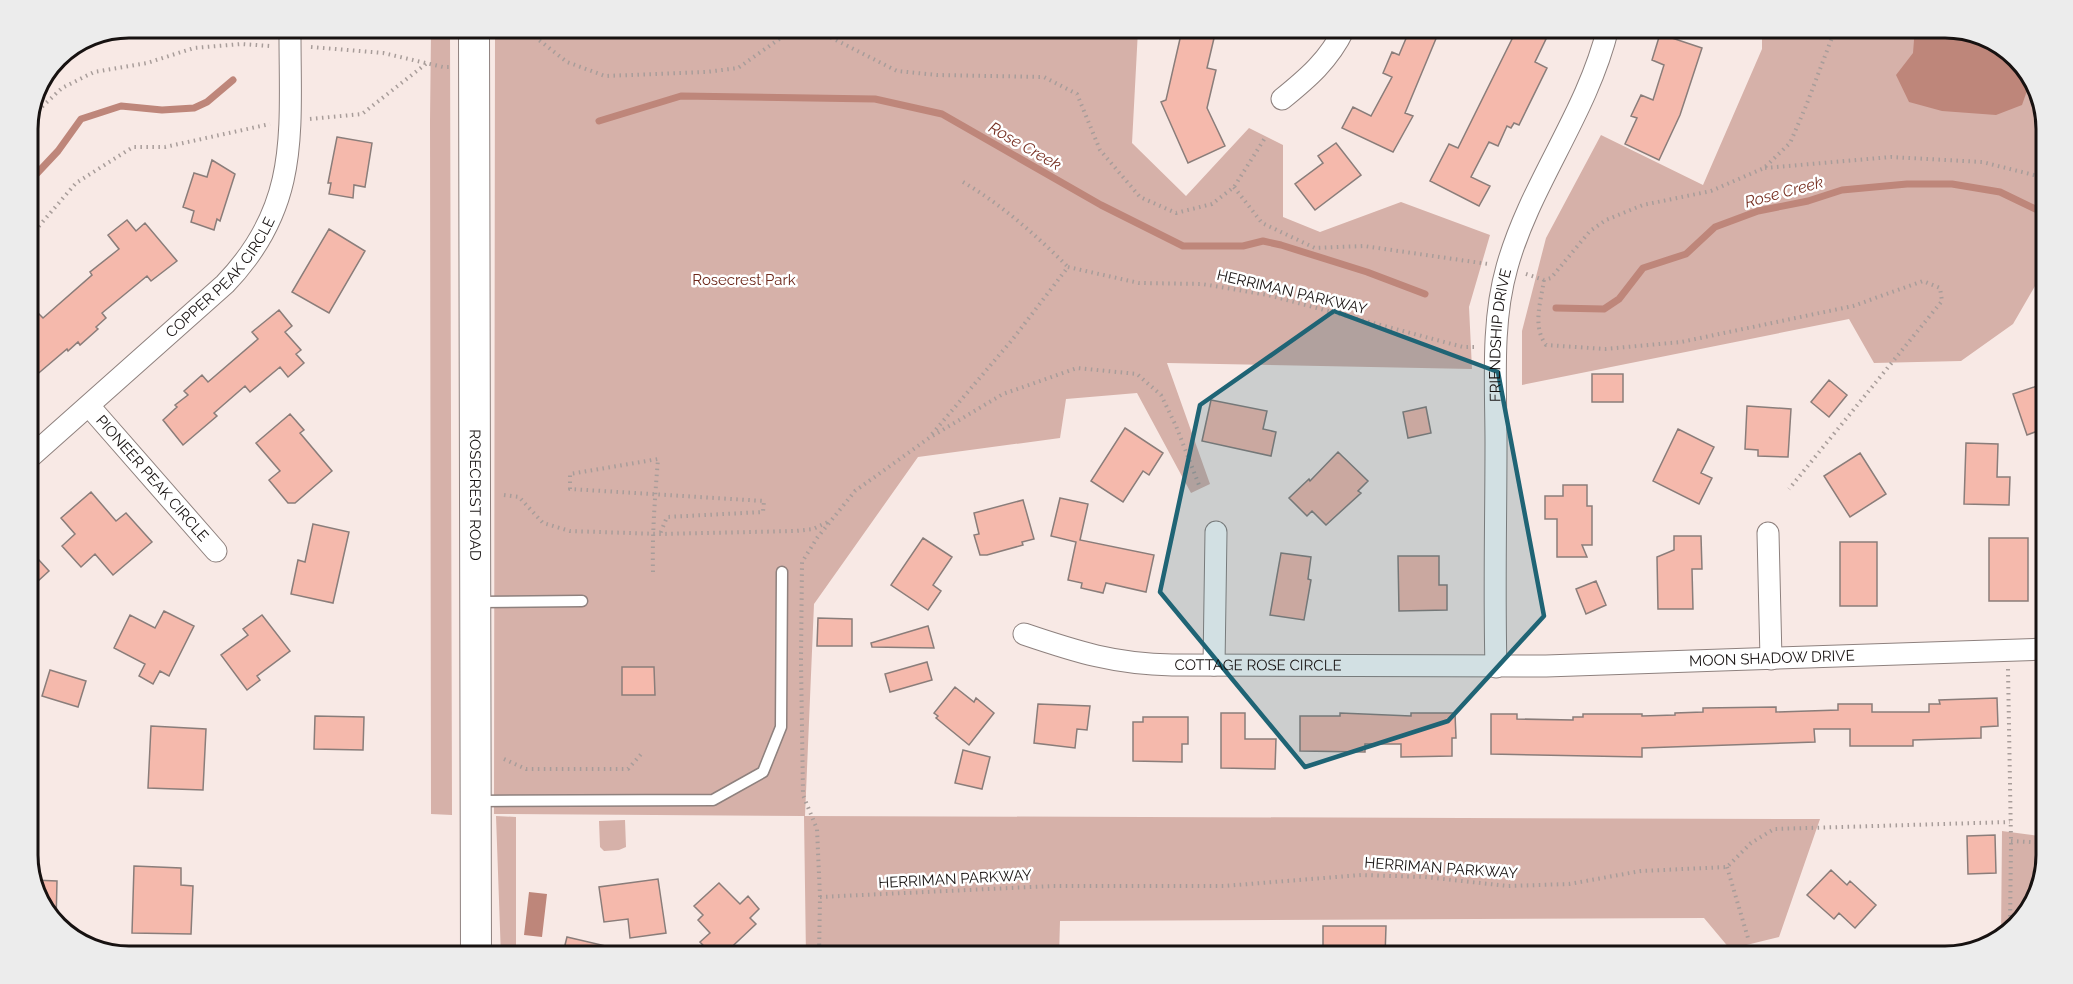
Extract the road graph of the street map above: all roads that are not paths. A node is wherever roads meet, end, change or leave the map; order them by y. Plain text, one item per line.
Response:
1 (474, 37) edge
2 (1340, 37) edge
3 (1606, 37) edge
4 (292, 42) edge
5 (1282, 99) dead end
6 (89, 406) junction
7 (38, 450) edge
8 (1216, 532) dead end
9 (1768, 533) dead end
10 (216, 550) dead end
11 (782, 572) dead end
12 (582, 601) dead end
13 (475, 602) junction
14 (1024, 634) dead end
15 (2036, 649) edge
16 (1771, 659) junction
17 (1215, 665) junction
18 (1496, 667) junction
19 (476, 801) junction
20 (476, 946) edge

1 - 13 main road, ROSECREST ROAD
2 - 5 street
3 - 18 street, FRIENDSHIP DRIVE
4 - 6 street, COPPER PEAK CIRCLE
6 - 7 street, COPPER PEAK CIRCLE
6 - 10 street, PIONEER PEAK CIRCLE
8 - 17 street
9 - 16 street
11 - 19 lane
12 - 13 lane
13 - 19 main road, ROSECREST ROAD
14 - 17 street, COTTAGE ROSE CIRCLE
15 - 16 street, MOON SHADOW DRIVE
16 - 18 street, MOON SHADOW DRIVE
17 - 18 street, COTTAGE ROSE CIRCLE
19 - 20 main road, ROSECREST ROAD

